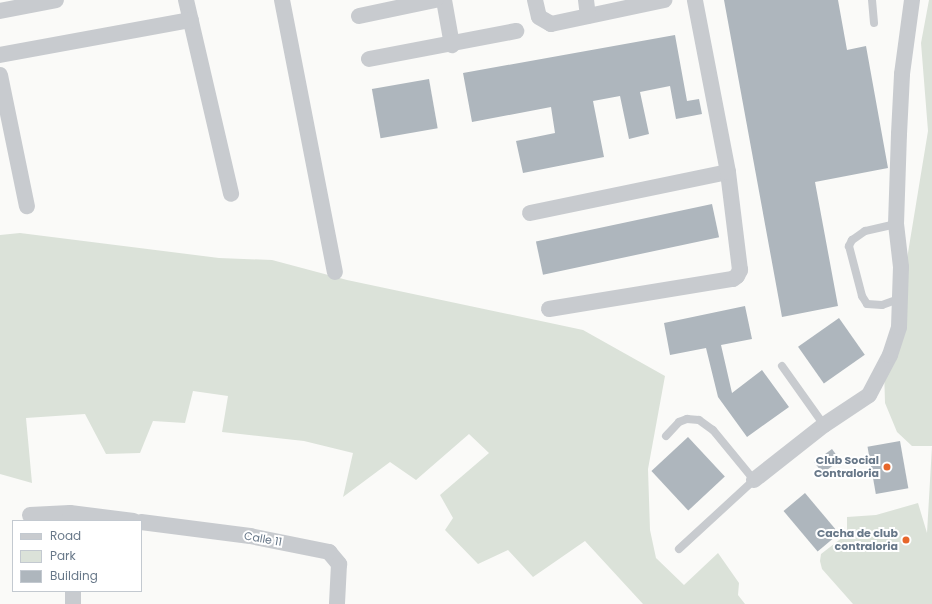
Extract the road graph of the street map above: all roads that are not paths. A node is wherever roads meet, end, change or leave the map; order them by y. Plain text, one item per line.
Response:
1 (56, 0) edge
2 (186, 0) edge
3 (282, 0) edge
4 (435, 0) edge
5 (444, 0) edge
6 (535, 0) edge
7 (586, 0) edge
8 (664, 0) edge
9 (695, 0) edge
10 (872, 0) edge
11 (912, 0) edge
12 (0, 10) edge
13 (359, 16) dead end
14 (588, 16) junction
15 (191, 20) junction
16 (874, 23) dead end
17 (516, 31) dead end
18 (452, 45) junction
19 (0, 55) edge
20 (369, 59) dead end
21 (0, 75) edge
22 (728, 172) junction
23 (231, 194) dead end
24 (27, 206) dead end
25 (530, 213) dead end
26 (896, 224) junction
27 (335, 272) dead end
28 (901, 298) junction
29 (549, 309) dead end
30 (782, 366) dead end
31 (824, 425) junction
32 (666, 436) dead end
33 (754, 480) junction
34 (30, 515) dead end
35 (70, 517) edge
36 (118, 520) edge
37 (142, 522) edge
38 (679, 549) dead end
39 (73, 592) edge
40 (73, 604) edge
41 (337, 604) edge

1 - 12 street
2 - 15 street
3 - 27 street
4 - 13 street
5 - 18 street
6 - 14 street
7 - 14 street
8 - 14 street
9 - 22 street
10 - 16 lane
11 - 26 street
15 - 19 street
15 - 23 street
17 - 18 street
18 - 20 street
21 - 24 street
22 - 25 street
22 - 29 street
26 - 28 street
26 - 28 lane
28 - 31 street
30 - 31 lane
31 - 33 street
32 - 33 lane
33 - 38 lane
34 - 35 street
35 - 36 street
37 - 41 street, Calle 11
39 - 40 street

